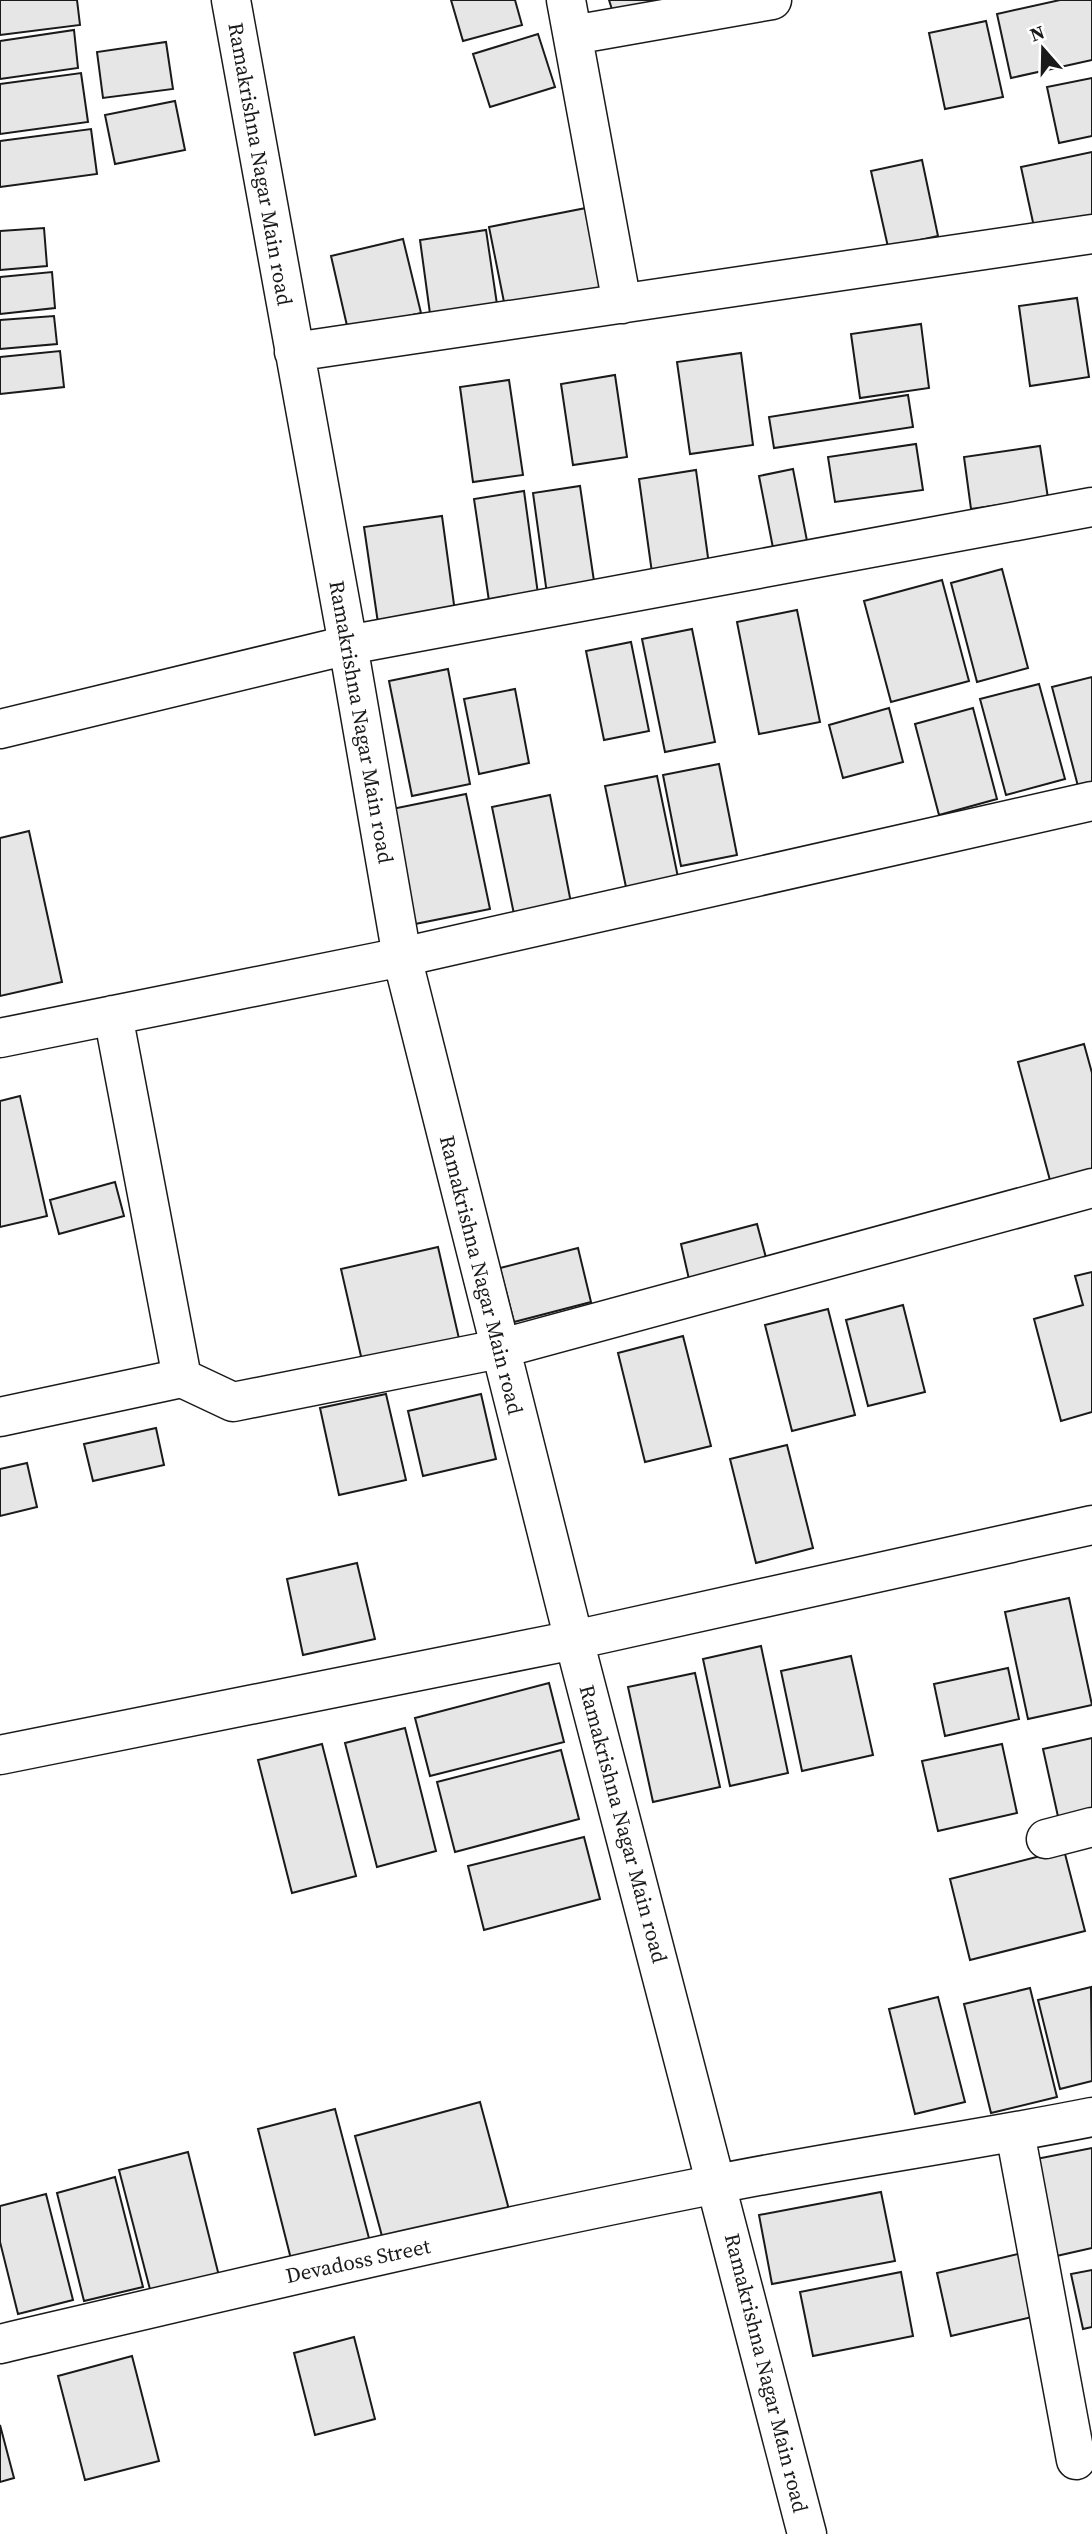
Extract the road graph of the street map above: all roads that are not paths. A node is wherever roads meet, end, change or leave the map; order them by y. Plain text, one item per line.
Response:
1 (231, 0) edge
2 (772, 0) edge
3 (569, 17) edge
4 (1092, 234) edge
5 (622, 304) junction
6 (294, 352) junction
7 (1092, 507) edge
8 (348, 645) junction
9 (0, 729) edge
10 (1092, 801) edge
11 (402, 957) junction
12 (113, 1015) junction
13 (0, 1038) edge
14 (1092, 1188) edge
15 (499, 1349) junction
16 (182, 1378) junction
17 (0, 1417) edge
18 (1092, 1525) edge
19 (574, 1640) junction
20 (0, 1755) edge
21 (1092, 1827) edge
22 (1046, 1839) dead end
23 (1092, 2117) edge
24 (1015, 2132) junction
25 (718, 2184) junction
26 (0, 2344) edge
27 (1076, 2460) dead end
28 (807, 2534) edge

1 - 6 street, Ramakrishna Nagar Main road
2 - 3 street
3 - 5 street
4 - 5 street
5 - 6 street
6 - 8 street, Ramakrishna Nagar Main road
7 - 8 street
8 - 9 street
8 - 11 street, Ramakrishna Nagar Main road
10 - 11 street
11 - 12 street
11 - 15 street, Ramakrishna Nagar Main road
12 - 13 street
12 - 16 street
14 - 15 street
15 - 16 street
15 - 19 street, Ramakrishna Nagar Main road
16 - 17 street
18 - 19 street
19 - 20 street
19 - 25 street, Ramakrishna Nagar Main road
21 - 22 street
23 - 24 street, Devadoss Street
24 - 25 street, Devadoss Street
24 - 27 street
25 - 26 street, Devadoss Street
25 - 28 street, Ramakrishna Nagar Main road

